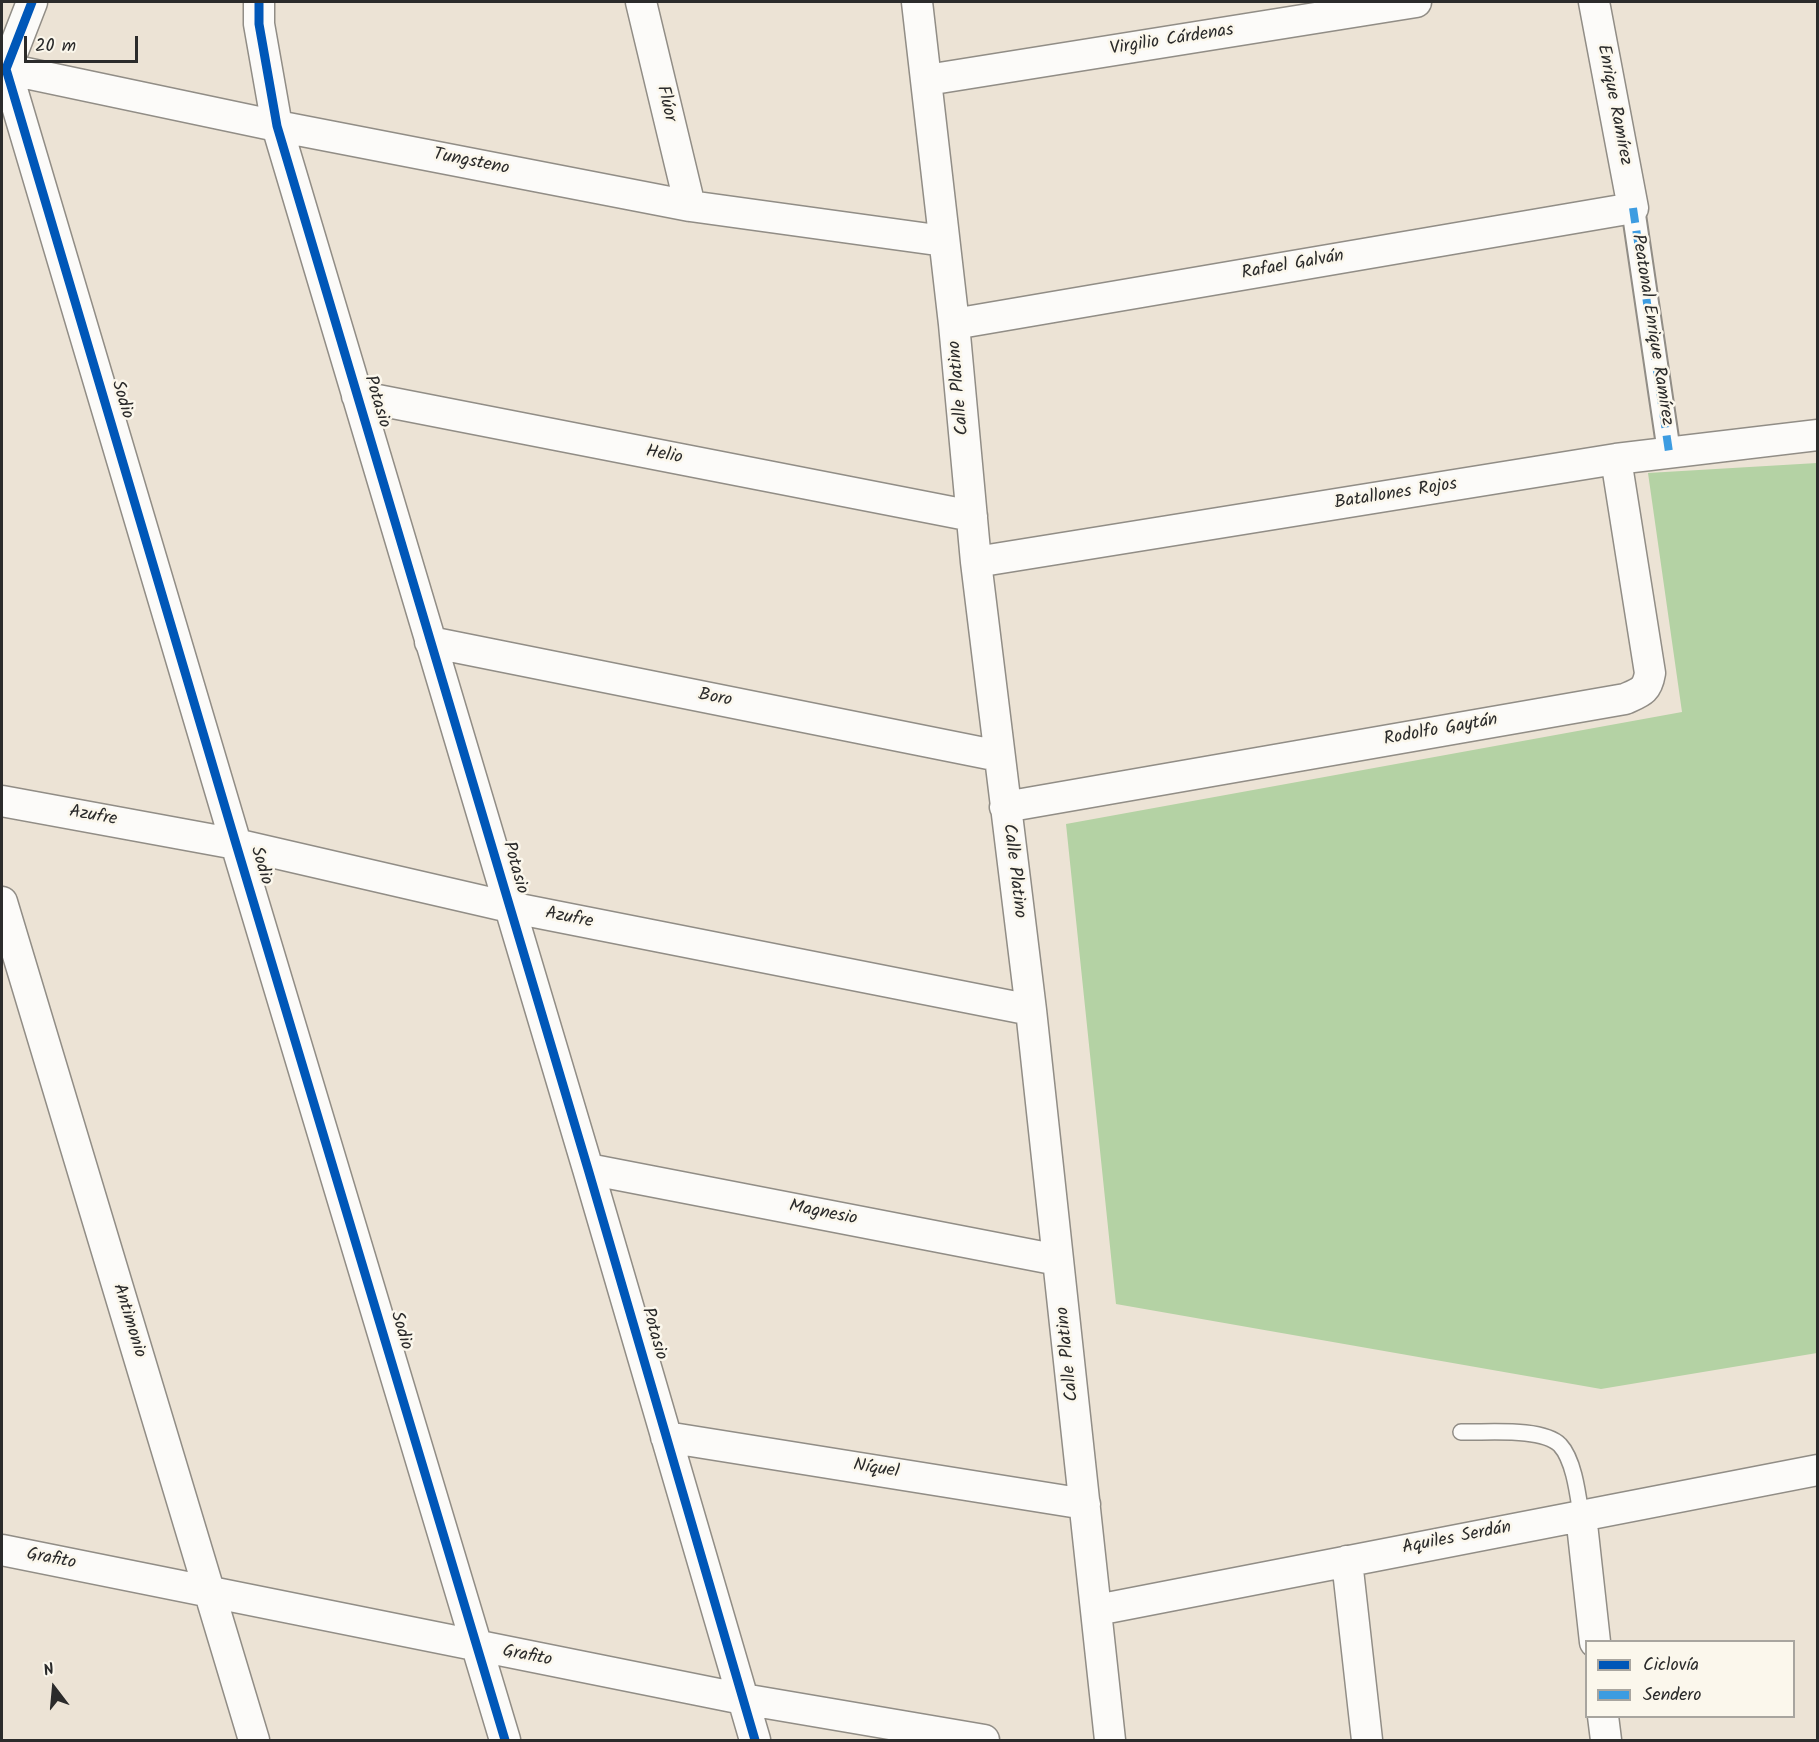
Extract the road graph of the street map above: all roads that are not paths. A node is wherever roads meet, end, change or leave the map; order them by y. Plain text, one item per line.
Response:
1 (32, 2) edge
2 (259, 2) edge
3 (641, 2) edge
4 (917, 2) edge
5 (1416, 2) edge
6 (1594, 2) edge
7 (4, 68) edge
8 (927, 80) junction
9 (277, 126) junction
10 (690, 206) junction
11 (1633, 208) junction
12 (944, 241) junction
13 (954, 324) junction
14 (357, 396) junction
15 (1818, 435) edge
16 (1669, 452) junction
17 (1616, 459) junction
18 (972, 516) junction
19 (976, 562) junction
20 (430, 642) junction
21 (999, 756) junction
22 (2, 801) edge
23 (1005, 807) junction
24 (236, 844) junction
25 (2, 902) edge
26 (508, 907) junction
27 (1031, 1010) junction
28 (588, 1169) junction
29 (1058, 1260) junction
30 (1461, 1432) dead end
31 (666, 1437) junction
32 (1818, 1470) edge
33 (1085, 1504) junction
34 (1581, 1515) junction
35 (2, 1550) edge
36 (1347, 1561) junction
37 (210, 1592) junction
38 (1097, 1610) junction
39 (1595, 1640) edge
40 (478, 1647) junction
41 (743, 1699) junction
42 (1604, 1718) edge
43 (254, 1740) edge
44 (505, 1740) edge
45 (755, 1740) edge
46 (984, 1740) edge
47 (1110, 1740) edge
48 (1367, 1740) edge
49 (1606, 1740) edge

1 - 7 street
2 - 9 street, Potasio
3 - 10 street, Flúor
4 - 8 street, Calle Platino
5 - 8 street, Virgilio Cárdenas
6 - 11 street, Enrique Ramírez
7 - 9 street, Tungsteno
7 - 24 street, Sodio
8 - 12 street, Calle Platino
9 - 10 street, Tungsteno
9 - 14 street, Potasio
10 - 12 street, Tungsteno
11 - 13 street, Rafael Galván
11 - 16 street, Peatonal Enrique Ramírez
12 - 13 street, Calle Platino
13 - 18 street, Calle Platino
14 - 18 street, Helio
14 - 20 street, Potasio
15 - 16 street, Batallones Rojos
16 - 17 street, Batallones Rojos
17 - 19 street, Batallones Rojos
17 - 23 street, Rodolfo Gaytán
18 - 19 street, Calle Platino
19 - 21 street, Calle Platino
20 - 21 street, Boro
20 - 26 street, Potasio
21 - 23 street, Calle Platino
22 - 24 street, Azufre
23 - 27 street, Calle Platino
24 - 26 street, Azufre
24 - 40 street, Sodio
25 - 37 street, Antimonio
26 - 27 street, Azufre
26 - 28 street, Potasio
27 - 29 street, Calle Platino
28 - 29 street, Magnesio
28 - 31 street, Potasio
29 - 33 street, Calle Platino
30 - 34 lane
31 - 33 street, Níquel
31 - 41 street, Potasio
32 - 34 street, Aquiles Serdán
33 - 38 street, Calle Platino
34 - 36 street, Aquiles Serdán
34 - 39 street
35 - 37 street, Grafito
36 - 38 street, Aquiles Serdán
36 - 48 street
37 - 40 street, Grafito
37 - 43 street, Antimonio
38 - 47 street, Calle Platino
40 - 41 street, Grafito
40 - 44 street, Sodio
41 - 45 street, Potasio
41 - 46 street, Grafito
42 - 49 street

